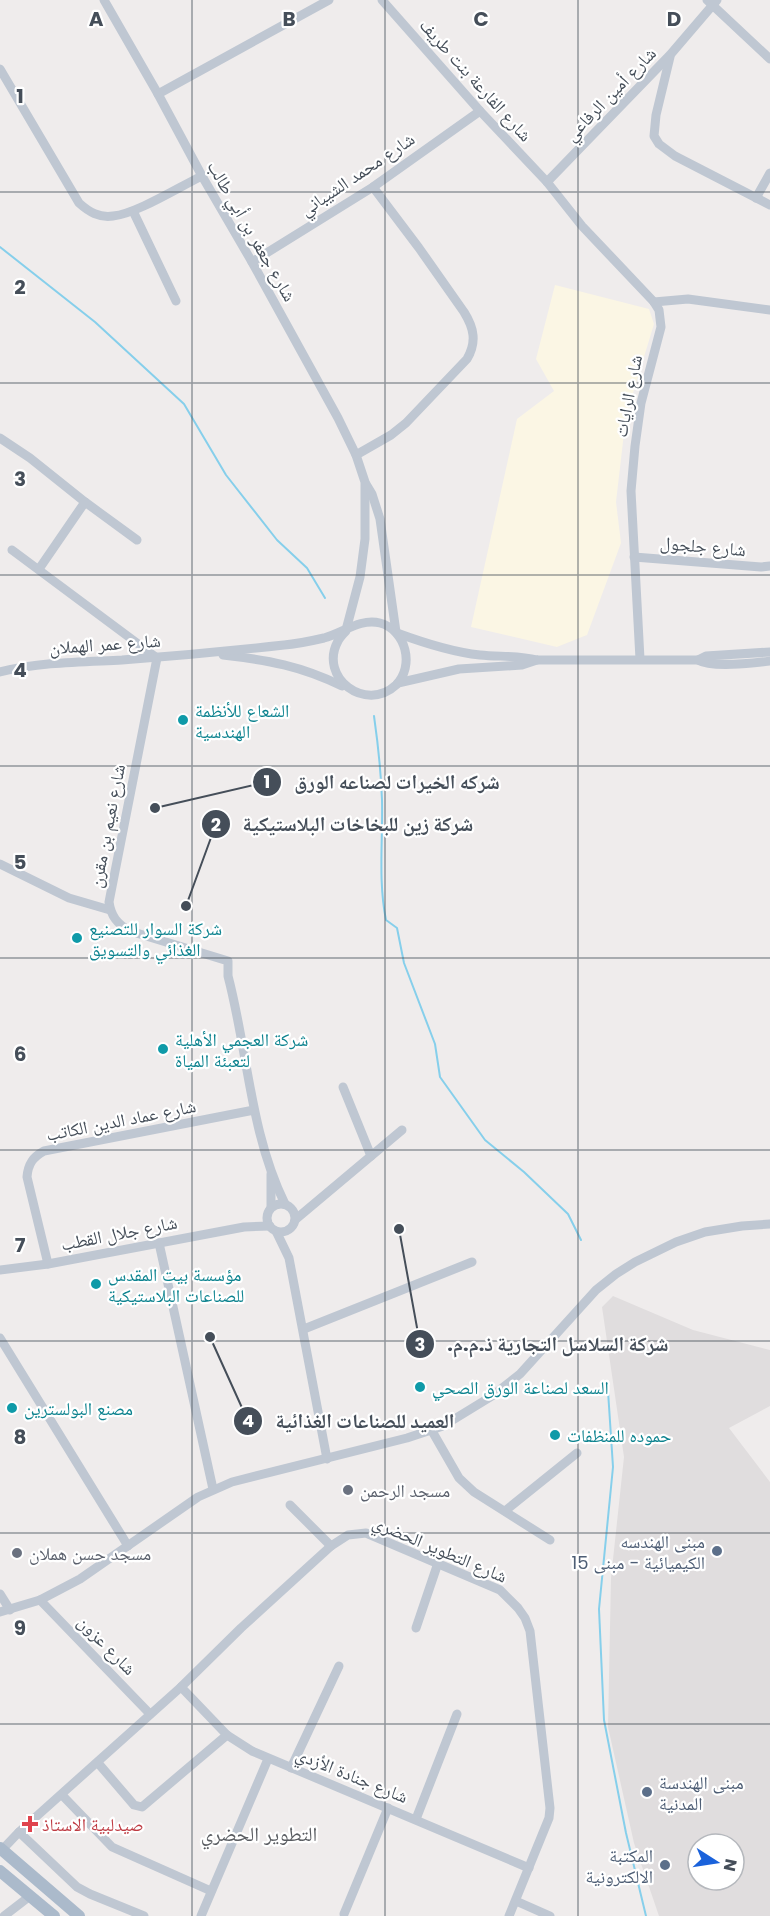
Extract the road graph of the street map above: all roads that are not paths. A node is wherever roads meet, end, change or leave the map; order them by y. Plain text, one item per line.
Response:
1 (104, 0) edge
2 (329, 0) edge
3 (382, 0) edge
4 (712, 2) edge
5 (670, 55) junction
6 (770, 59) edge
7 (0, 69) edge
8 (158, 94) junction
9 (480, 111) junction
10 (770, 173) edge
11 (202, 176) junction
12 (547, 182) junction
13 (373, 187) junction
14 (756, 198) junction
15 (770, 205) edge
16 (133, 211) junction
17 (252, 262) junction
18 (176, 301) dead end
19 (654, 302) junction
20 (770, 310) edge
21 (0, 438) edge
22 (356, 455) junction
23 (364, 482) junction
24 (85, 502) junction
25 (137, 540) dead end
26 (12, 549) dead end
27 (634, 557) junction
28 (770, 566) edge
29 (39, 569) junction
30 (346, 630) junction
31 (396, 633) junction
32 (770, 652) edge
33 (212, 654) junction
34 (157, 658) junction
35 (640, 659) junction
36 (537, 660) junction
37 (698, 660) junction
38 (768, 663) edge
39 (0, 672) edge
40 (398, 683) junction
41 (349, 689) junction
42 (0, 864) edge
43 (110, 910) junction
44 (343, 1087) dead end
45 (254, 1110) junction
46 (402, 1130) dead end
47 (371, 1156) junction
48 (271, 1168) junction
49 (320, 1197) junction
50 (288, 1205) junction
51 (269, 1211) junction
52 (294, 1223) junction
53 (770, 1224) edge
54 (244, 1227) junction
55 (273, 1229) junction
56 (159, 1243) junction
57 (290, 1258) junction
58 (48, 1263) junction
59 (472, 1263) dead end
60 (0, 1270) edge
61 (304, 1329) junction
62 (0, 1338) edge
63 (432, 1431) junction
64 (577, 1453) dead end
65 (327, 1459) junction
66 (213, 1489) junction
67 (290, 1505) dead end
68 (505, 1511) junction
69 (550, 1540) dead end
70 (128, 1546) junction
71 (331, 1546) junction
72 (438, 1563) junction
73 (0, 1594) edge
74 (40, 1600) junction
75 (5, 1611) edge
76 (416, 1628) dead end
77 (339, 1666) dead end
78 (181, 1687) junction
79 (150, 1714) junction
80 (457, 1714) dead end
81 (227, 1735) junction
82 (268, 1759) junction
83 (98, 1763) junction
84 (291, 1767) junction
85 (62, 1795) junction
86 (388, 1808) junction
87 (416, 1819) junction
88 (19, 1832) junction
89 (1, 1849) edge
90 (529, 1868) junction
91 (0, 1871) edge
92 (211, 1891) junction
93 (30, 1896) junction
94 (516, 1901) junction
95 (344, 1914) dead end
96 (3, 1916) edge
97 (15, 1916) edge
98 (54, 1916) edge
99 (79, 1916) edge
100 (144, 1916) edge
101 (201, 1916) edge
102 (509, 1916) edge
103 (550, 1916) edge

1 - 8 street, شارع جعفر بن أبي طالب
2 - 8 street
3 - 9 street, شارع الفارعة بنت طريف
4 - 5 street, شارع أمين الرفاعي
4 - 6 street
5 - 12 street, شارع أمين الرفاعي
5 - 14 street
7 - 16 street
8 - 11 street, شارع جعفر بن أبي طالب
9 - 12 street, شارع الفارعة بنت طريف
9 - 13 street, شارع محمد الشيباني
10 - 14 street
11 - 16 street
11 - 17 street, شارع جعفر بن أبي طالب
12 - 19 street
13 - 17 street, شارع محمد الشيباني
13 - 22 street
14 - 15 street
16 - 18 street
17 - 22 street, شارع جعفر بن أبي طالب
19 - 20 street
19 - 27 street, شارع الرايات
21 - 24 street
22 - 23 street, شارع جعفر بن أبي طالب
23 - 30 street, شارع جعفر بن أبي طالب
23 - 31 street, شارع جعفر بن أبي طالب
24 - 25 street
24 - 29 street
26 - 29 street
27 - 28 street, شارع جلجول
27 - 35 street, شارع الرايات
29 - 34 street
30 - 31 street
30 - 33 street, شارع عمر الهملان
30 - 41 street
31 - 36 street
31 - 40 street
32 - 37 street
33 - 34 street, شارع عمر الهملان
33 - 41 street, شارع عمر الهملان
34 - 39 street, شارع عمر الهملان
34 - 43 street, شارع نعيم بن مقرن
35 - 36 street
35 - 37 street
36 - 40 street
37 - 38 street
40 - 41 street
42 - 43 street
43 - 45 street, شارع نعيم بن مقرن
44 - 47 street
45 - 48 street, شارع نعيم بن مقرن
45 - 58 street, شارع عماد الدين الكاتب
46 - 47 street
47 - 49 street
48 - 50 street, شارع نعيم بن مقرن
48 - 51 street, شارع نعيم بن مقرن
49 - 50 street
49 - 52 street
50 - 51 street
50 - 52 street
51 - 54 street, شارع جلال القطب
51 - 55 street
52 - 55 street
52 - 57 street
53 - 63 street
54 - 55 street, شارع جلال القطب
54 - 56 street, شارع جلال القطب
55 - 57 street
56 - 58 street, شارع جلال القطب
56 - 66 street
57 - 61 street
58 - 60 street, شارع جلال القطب
59 - 61 street
61 - 65 street
62 - 70 street
63 - 65 street
63 - 68 street
64 - 68 street
65 - 66 street
66 - 70 street
67 - 71 street
68 - 69 street
70 - 74 street
71 - 72 street, شارع التطوير الحضري
71 - 78 street, شارع التطوير الحضري
72 - 76 street
72 - 90 street, شارع التطوير الحضري
73 - 75 street
74 - 75 street
74 - 79 street, شارع عزون
77 - 84 street
78 - 79 street, شارع التطوير الحضري
78 - 81 street, شارع جنادة الأزدي
79 - 83 street, شارع التطوير الحضري
80 - 87 street
81 - 82 street, شارع جنادة الأزدي
81 - 83 street
82 - 84 street, شارع جنادة الأزدي
82 - 92 street
83 - 85 street, شارع التطوير الحضري
84 - 86 street, شارع جنادة الأزدي
85 - 88 street, شارع التطوير الحضري
85 - 92 street
86 - 87 street, شارع جنادة الأزدي
86 - 95 street
87 - 90 street, شارع جنادة الأزدي
88 - 89 street, شارع التطوير الحضري
88 - 100 street
89 - 99 main road
90 - 94 street, شارع التطوير الحضري
91 - 93 main road
92 - 101 street
93 - 96 street
93 - 98 main road
94 - 102 street, شارع التطوير الحضري
94 - 103 street
96 - 97 street

